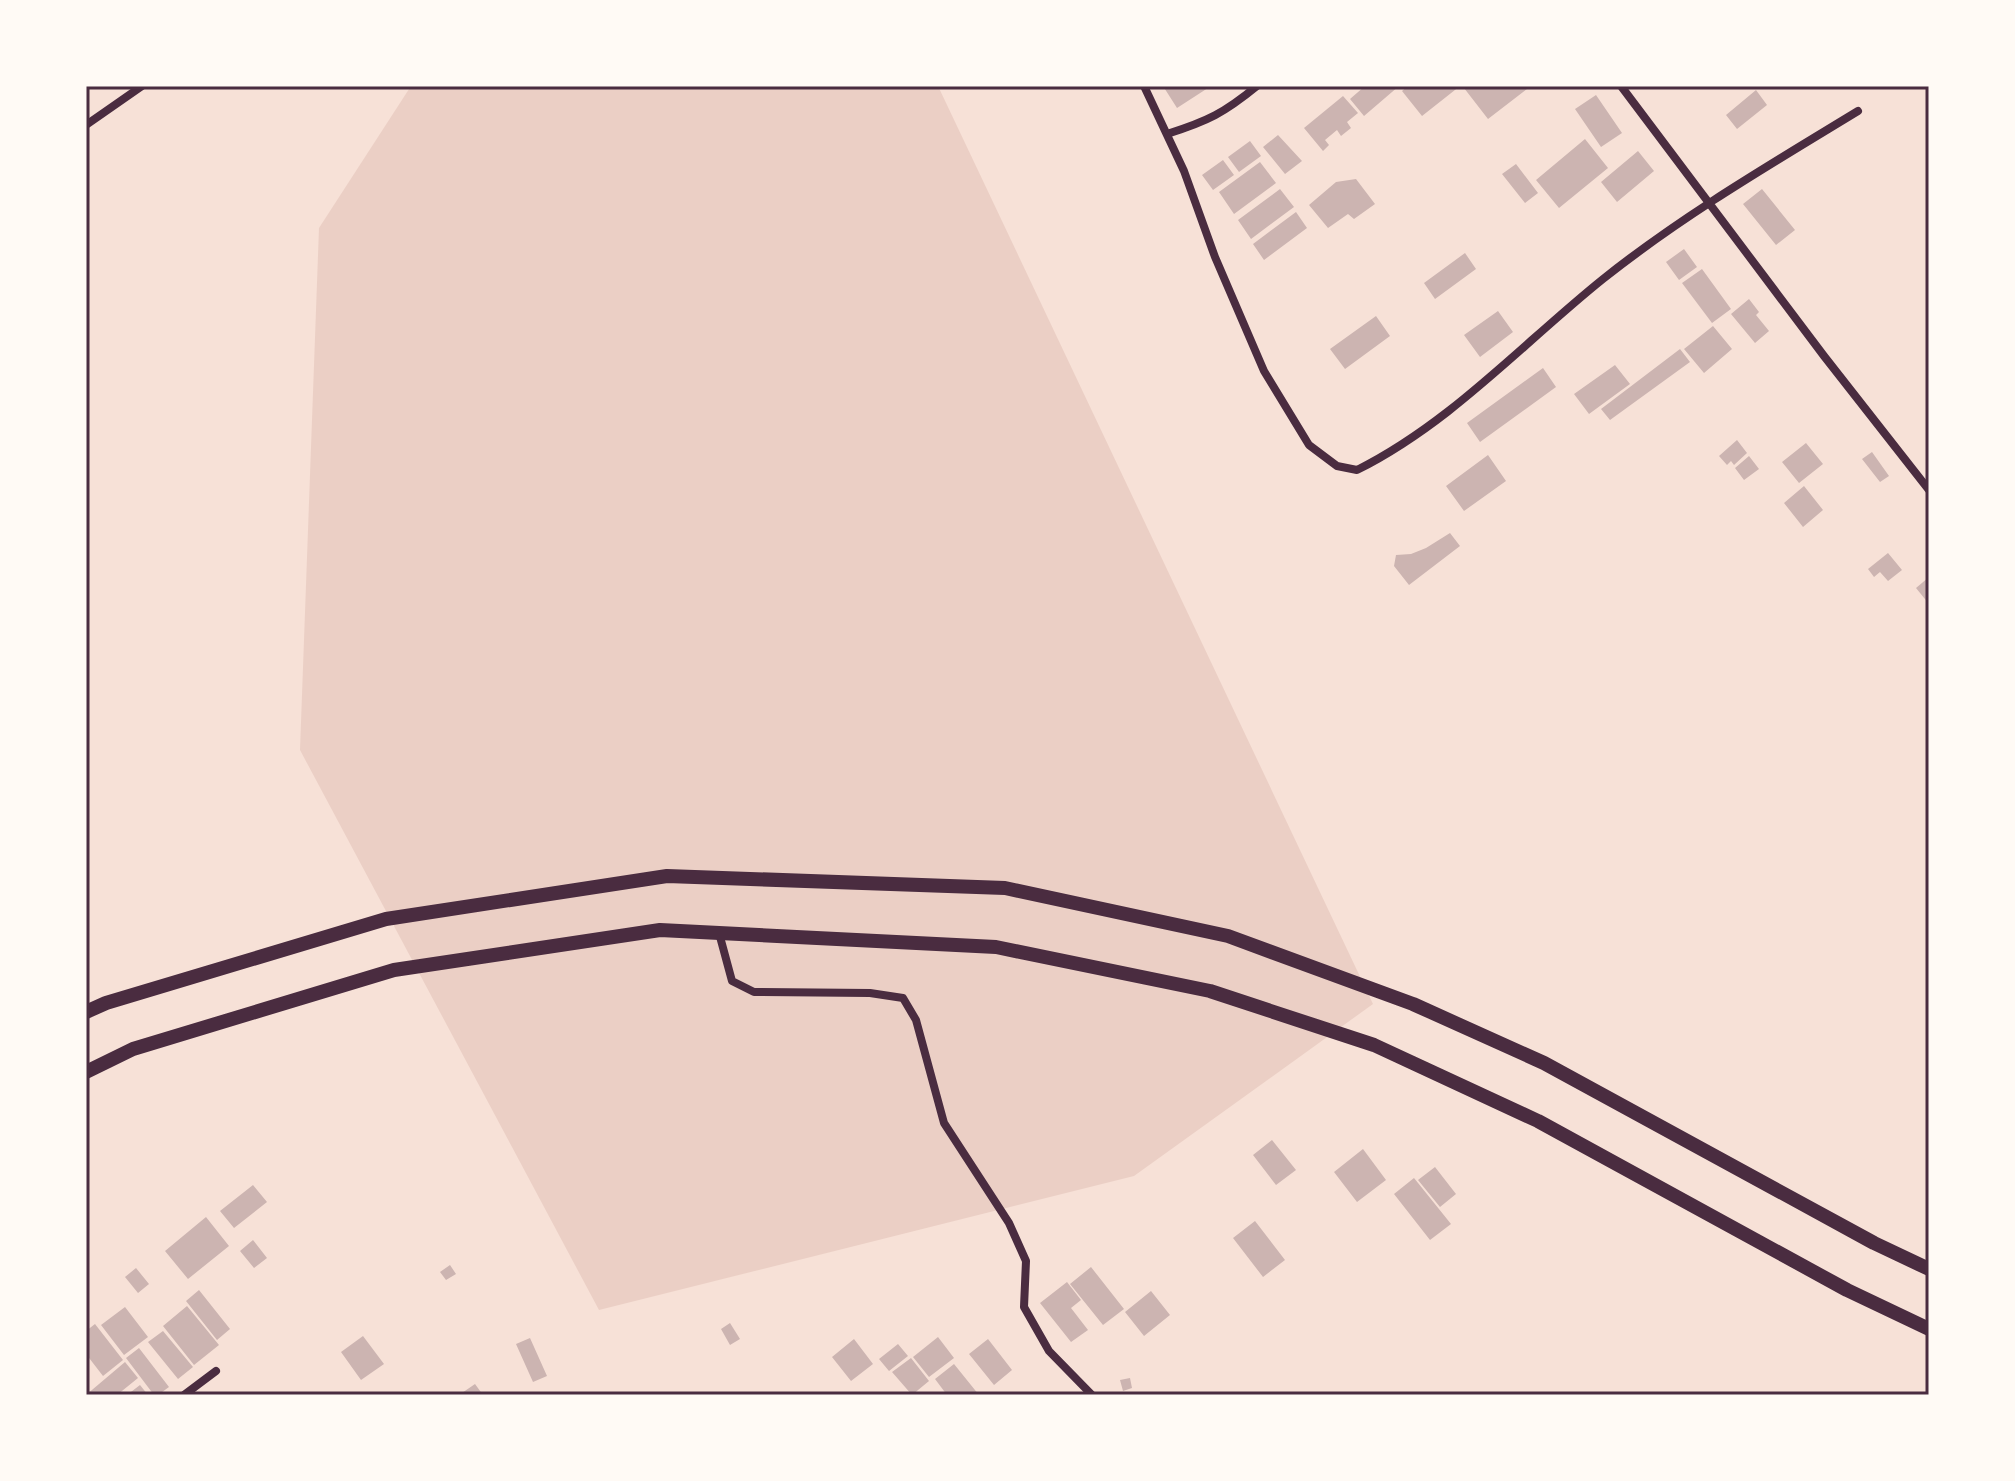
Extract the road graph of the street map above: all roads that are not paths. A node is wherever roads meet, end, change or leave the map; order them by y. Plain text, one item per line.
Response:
1 (142, 86) edge
2 (1144, 86) edge
3 (1257, 86) edge
4 (1621, 86) edge
5 (1858, 111) dead end
6 (86, 125) edge
7 (1167, 134) junction
8 (1709, 203) junction
9 (1929, 490) edge
10 (719, 933) junction
11 (86, 1012) edge
12 (86, 1072) edge
13 (1929, 1269) edge
14 (1929, 1329) edge
15 (216, 1371) dead end
16 (184, 1395) edge
17 (1092, 1395) edge

1 - 6 street
2 - 7 street
3 - 7 street
4 - 8 street
5 - 8 street
7 - 8 street
8 - 9 street
10 - 12 highway
10 - 14 highway
10 - 17 street
11 - 13 highway
15 - 16 street

